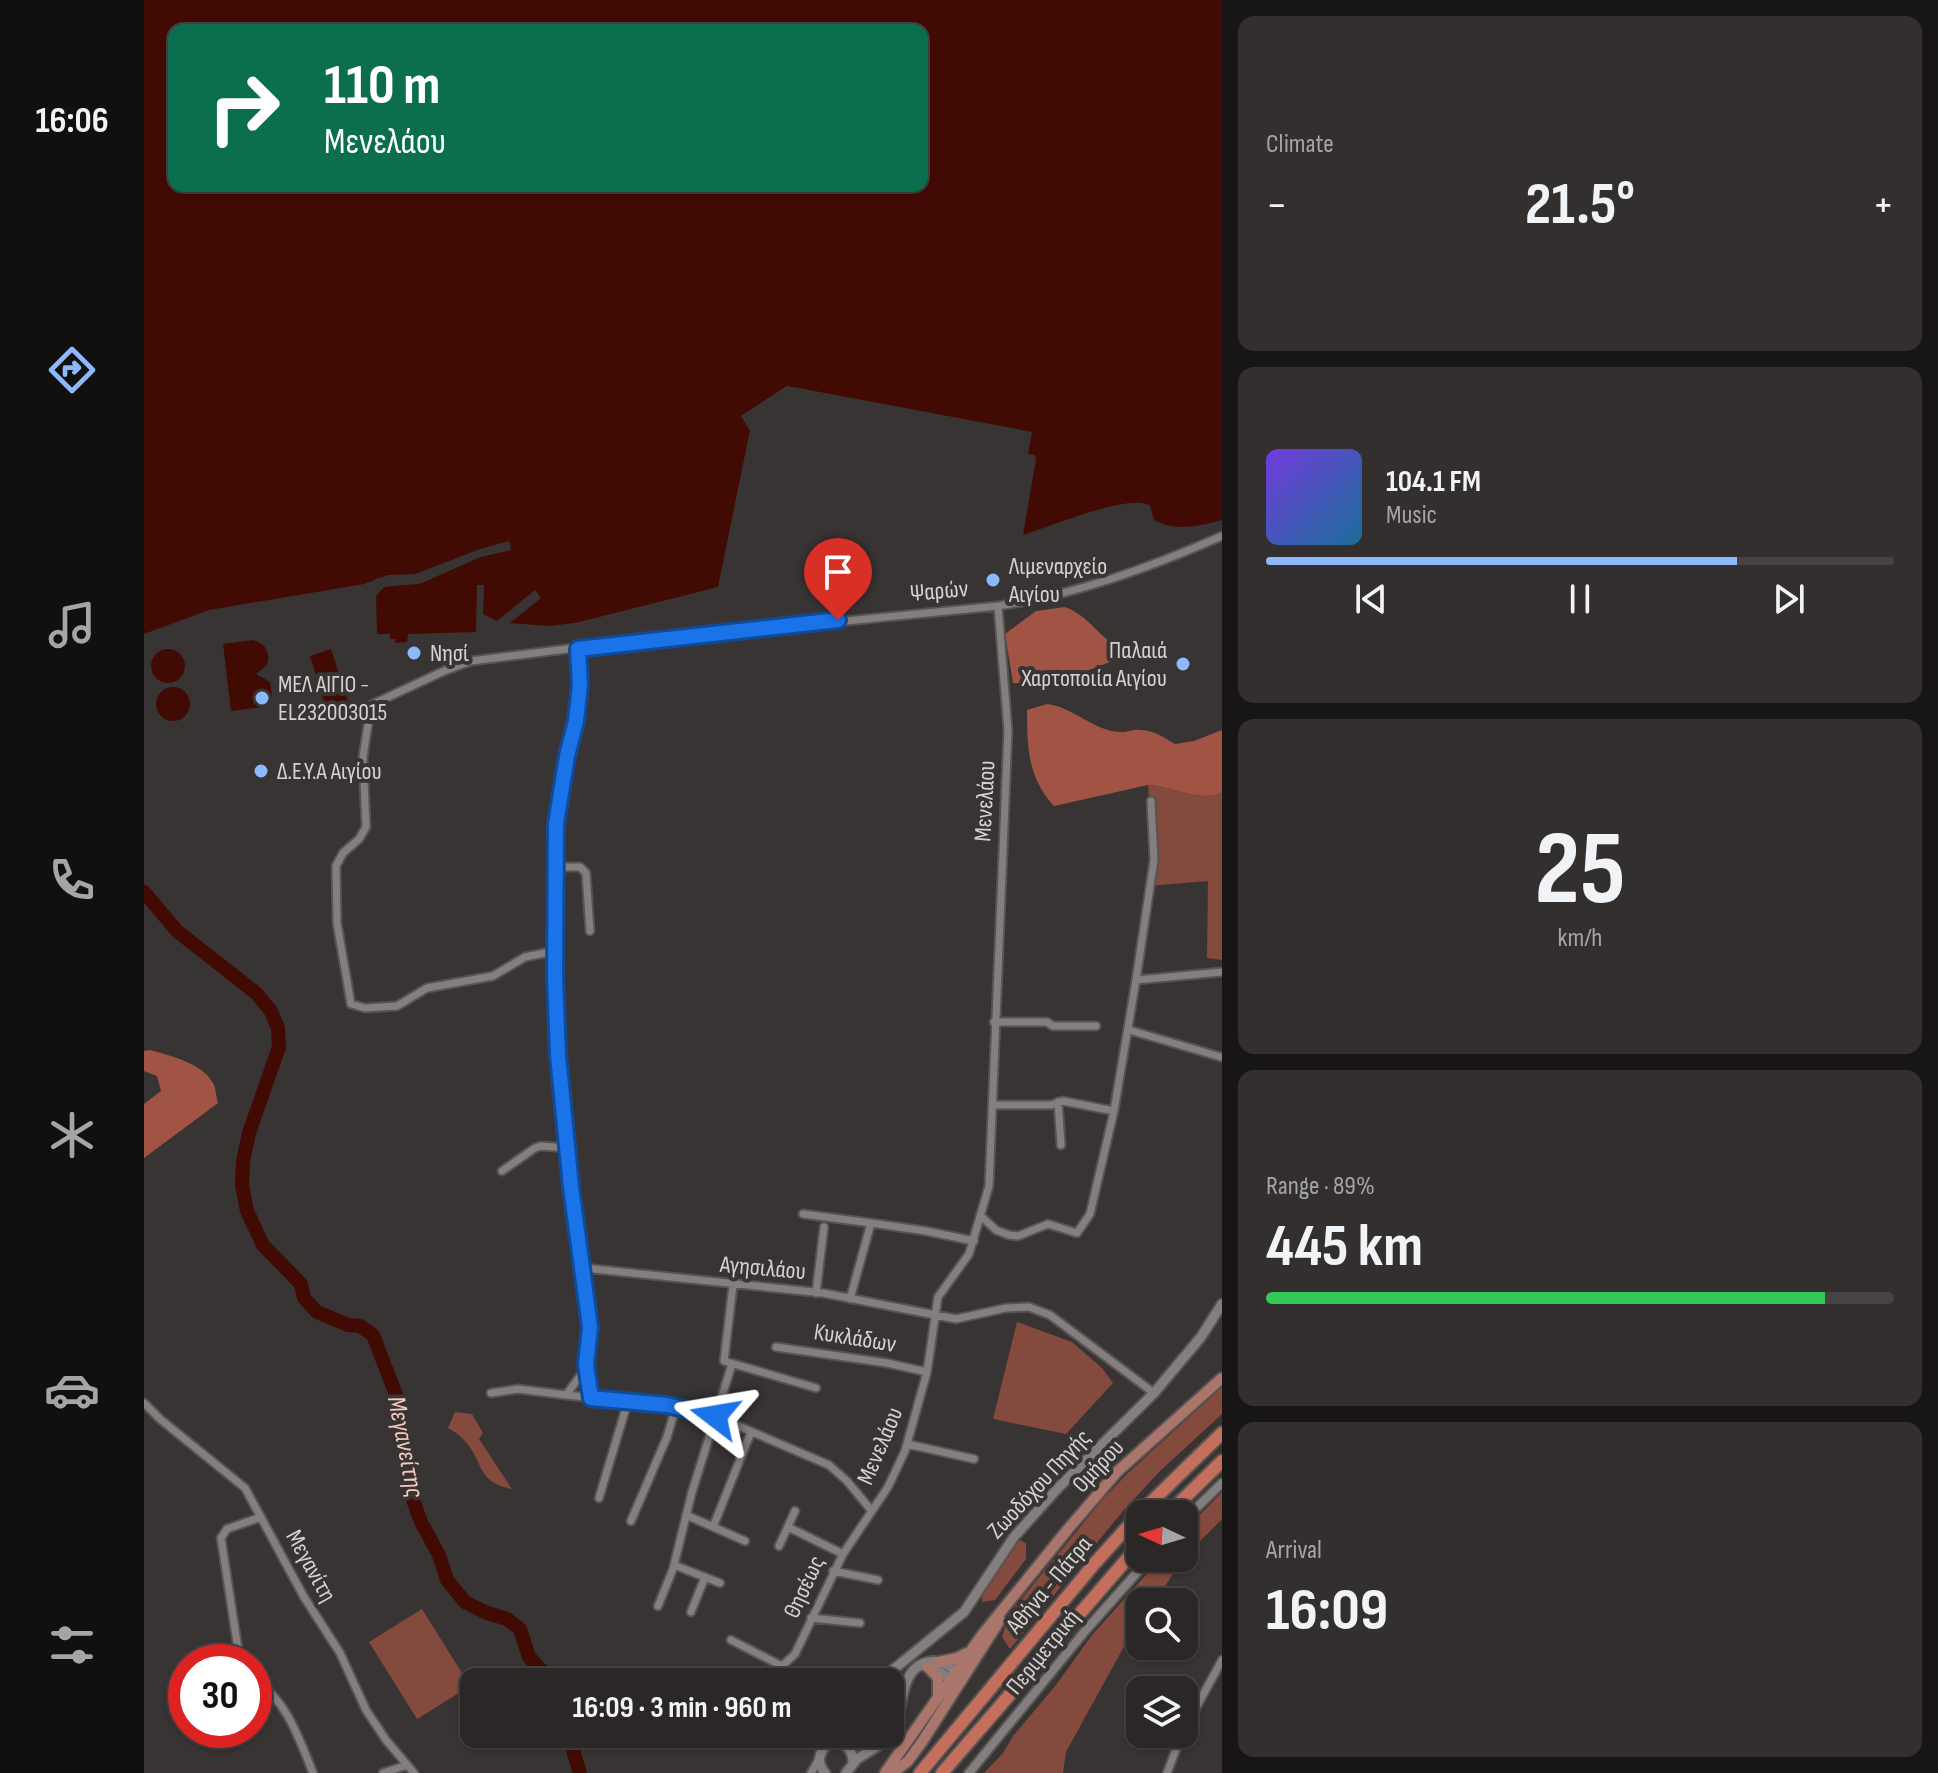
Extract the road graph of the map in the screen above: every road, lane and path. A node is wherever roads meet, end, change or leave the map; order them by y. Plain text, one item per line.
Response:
1 (1222, 536) edge
2 (998, 606) junction
3 (578, 649) junction
4 (1151, 801) dead end
5 (555, 867) junction
6 (590, 931) dead end
7 (555, 951) junction
8 (1222, 972) edge
9 (1136, 980) junction
10 (994, 1022) junction
11 (1096, 1026) dead end
12 (1129, 1030) junction
13 (1221, 1057) edge
14 (1058, 1102) junction
15 (993, 1105) junction
16 (1114, 1111) junction
17 (1061, 1145) dead end
18 (568, 1148) junction
19 (502, 1171) dead end
20 (803, 1214) dead end
21 (982, 1217) junction
22 (871, 1223) junction
23 (824, 1227) dead end
24 (974, 1241) junction
25 (584, 1268) junction
26 (733, 1285) junction
27 (816, 1293) junction
28 (850, 1299) junction
29 (1222, 1304) edge
30 (936, 1315) junction
31 (776, 1347) dead end
32 (732, 1364) junction
33 (586, 1365) junction
34 (927, 1372) junction
35 (1222, 1378) edge
36 (816, 1388) dead end
37 (491, 1393) dead end
38 (1154, 1393) junction
39 (566, 1395) junction
40 (591, 1398) junction
41 (628, 1401) junction
42 (144, 1403) edge
43 (676, 1407) junction
44 (715, 1416) junction
45 (751, 1432) junction
46 (1222, 1433) edge
47 (907, 1444) junction
48 (974, 1459) dead end
49 (1222, 1461) edge
50 (1222, 1483) edge
51 (599, 1498) dead end
52 (1182, 1500) edge
53 (1198, 1506) edge
54 (871, 1510) junction
55 (795, 1511) dead end
56 (686, 1515) junction
57 (261, 1517) junction
58 (631, 1521) dead end
59 (713, 1527) junction
60 (788, 1527) junction
61 (745, 1541) dead end
62 (779, 1546) dead end
63 (843, 1554) junction
64 (1126, 1560) edge
65 (674, 1565) junction
66 (833, 1571) junction
67 (1138, 1572) edge
68 (705, 1577) junction
69 (878, 1580) dead end
70 (720, 1583) dead end
71 (1015, 1594) junction
72 (658, 1606) dead end
73 (691, 1612) dead end
74 (811, 1618) junction
75 (860, 1623) dead end
76 (731, 1640) dead end
77 (237, 1644) edge
78 (972, 1649) junction
79 (1222, 1660) edge
80 (928, 1665) junction
81 (782, 1666) joint
82 (896, 1668) edge
83 (957, 1679) junction
84 (904, 1692) edge
85 (272, 1694) edge
86 (938, 1700) junction
87 (1198, 1704) edge
88 (825, 1748) edge
89 (848, 1748) edge
90 (874, 1748) edge
91 (1177, 1748) edge
92 (819, 1759) junction
93 (407, 1765) junction
94 (851, 1769) edge
95 (313, 1773) edge
96 (383, 1773) edge
97 (414, 1773) edge
98 (811, 1773) edge
99 (825, 1773) edge
100 (885, 1773) edge
101 (893, 1773) edge
102 (920, 1773) edge
103 (942, 1773) edge
104 (969, 1773) edge
105 (1167, 1773) edge

1 - 2 street, Ψαρών
2 - 3 street, Ψαρών
2 - 10 street, Μενελάου
3 - 5 street
3 - 7 street, Ψαρών
4 - 9 street
5 - 6 street
5 - 7 street
7 - 18 street
8 - 9 street
9 - 12 street
10 - 11 street
10 - 15 street, Μενελάου
12 - 13 street
12 - 16 street
14 - 15 street
14 - 16 street
14 - 17 street
15 - 21 street, Μενελάου
16 - 21 street
18 - 19 street
18 - 25 street
20 - 22 street
21 - 24 street, Μενελάου
22 - 24 street
22 - 28 street
23 - 27 street
24 - 30 street, Μενελάου
25 - 26 street, Αγησιλάου
25 - 33 street
26 - 27 street, Αγησιλάου
26 - 32 street
27 - 28 street, Αγησιλάου
28 - 30 street, Αγησιλάου
29 - 38 main road, Ζωοδόχου Πηγής
30 - 34 street, Μενελάου
30 - 38 street, Αγησιλάου
31 - 34 street, Κυκλάδων
32 - 36 street
32 - 44 street
33 - 39 street
33 - 40 street
34 - 47 street, Μενελάου
35 - 71 main road, Ομήρου
37 - 39 street, Μενελάου
38 - 82 main road, Ζωοδόχου Πηγής
39 - 40 street, Μενελάου
40 - 41 street, Μενελάου
41 - 43 street, Μενελάου
41 - 51 street
42 - 57 street, Μεγανίτη
43 - 44 street, Μενελάου
43 - 58 street
44 - 45 street, Μενελάου
44 - 56 street
45 - 54 street, Μενελάου
45 - 59 street
46 - 102 highway, Αθήνα - Πάτρα
47 - 48 street
47 - 54 street, Μενελάου
49 - 52 highway
50 - 53 street
54 - 63 street, Θησέως
55 - 60 street
56 - 59 street
56 - 65 street
57 - 77 street
57 - 93 street, Μεγανίτη
59 - 61 street
60 - 62 street
60 - 63 street
63 - 66 street, Θησέως
64 - 103 highway, Αθήνα - Πάτρα
65 - 68 street
65 - 72 street
66 - 69 street
66 - 74 street, Θησέως
67 - 104 street, Περιμετρική
68 - 70 street
68 - 73 street
71 - 78 main road, Ομήρου
71 - 83 main road, Ομήρου
74 - 75 street
74 - 81 street, Θησέως
76 - 81 street
78 - 80 main road
78 - 83 main road, Ομήρου
79 - 87 street
80 - 83 main road
80 - 84 main road
80 - 86 main road
83 - 86 main road, Ομήρου
83 - 101 main road, Ομήρου
85 - 95 street
86 - 100 main road, Ομήρου
88 - 92 main road
89 - 94 main road
90 - 94 main road
91 - 105 street
92 - 98 street
92 - 99 main road
93 - 96 street
93 - 97 street, Μεγανίτη

